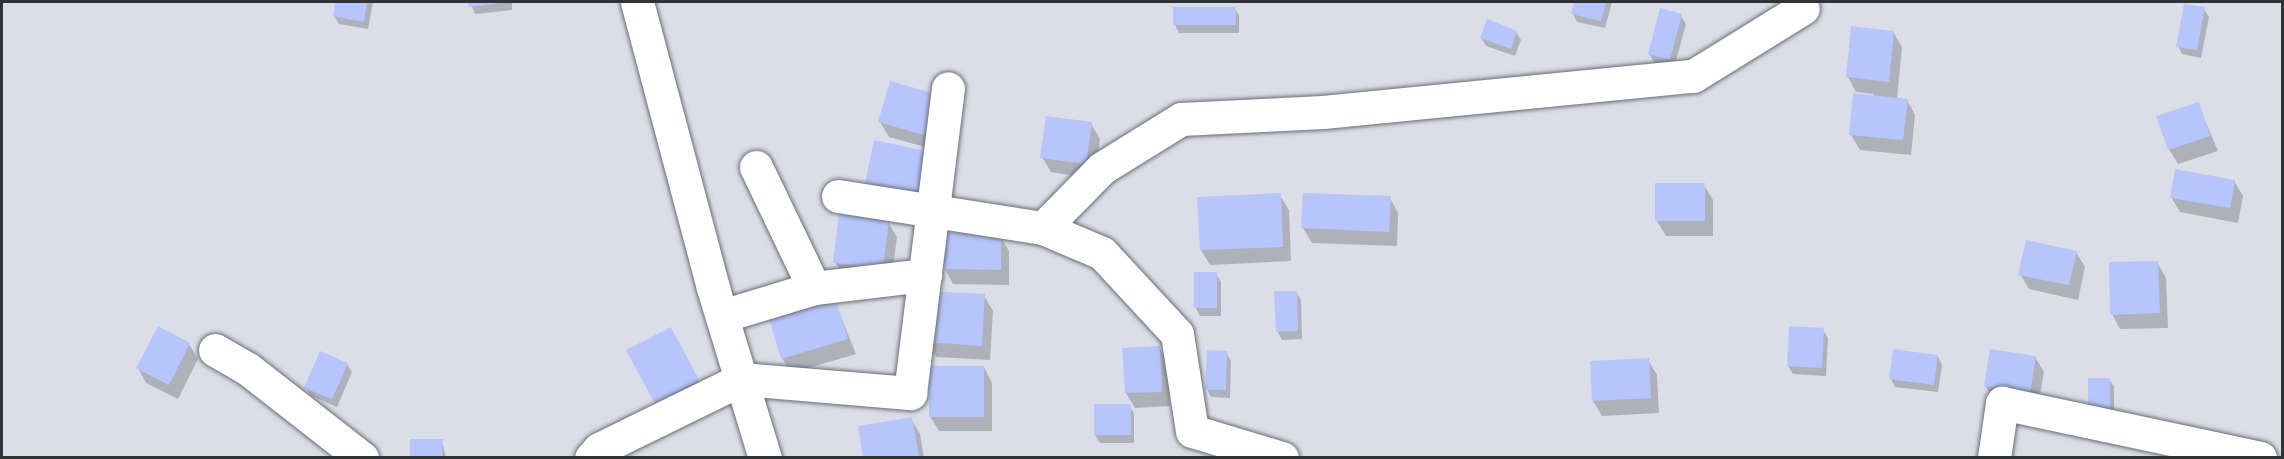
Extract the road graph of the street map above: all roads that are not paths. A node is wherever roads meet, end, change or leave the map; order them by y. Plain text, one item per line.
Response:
1 (637, 2) edge
2 (1803, 8) dead end
3 (948, 88) dead end
4 (756, 167) dead end
5 (838, 196) dead end
6 (932, 213) junction
7 (1043, 228) junction
8 (925, 275) junction
9 (814, 288) junction
10 (717, 302) junction
11 (215, 350) dead end
12 (741, 379) junction
13 (363, 458) edge
14 (591, 458) edge
15 (765, 458) edge
16 (1282, 458) edge
17 (1994, 458) edge
18 (2260, 458) edge

1 - 10 street
2 - 7 street
3 - 6 street
4 - 9 street
5 - 6 street
6 - 7 street
6 - 8 street
7 - 16 street
8 - 9 street
8 - 12 street
9 - 10 street
10 - 12 street
11 - 13 street
12 - 14 street
12 - 15 street
17 - 18 street

